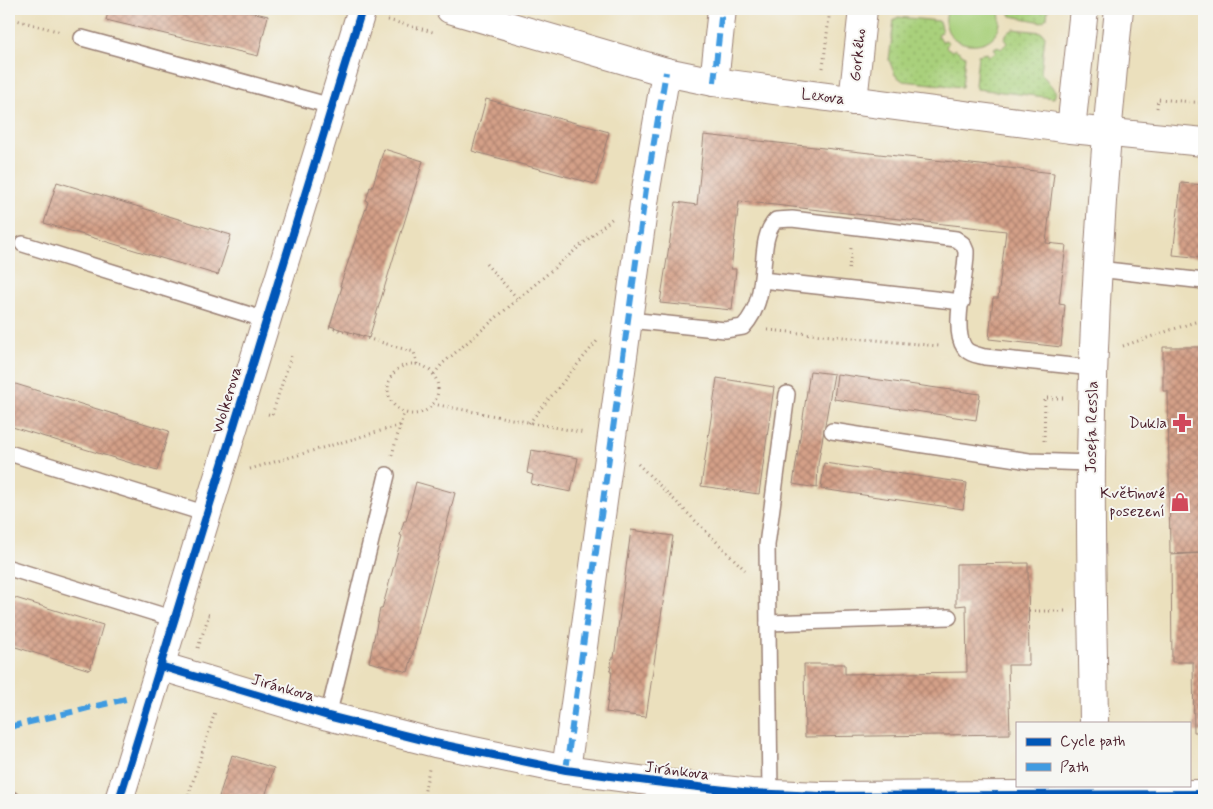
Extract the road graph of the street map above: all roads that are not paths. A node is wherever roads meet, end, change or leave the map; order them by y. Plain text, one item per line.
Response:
1 (362, 9) edge
2 (450, 9) edge
3 (722, 9) edge
4 (863, 9) edge
5 (1084, 9) edge
6 (1120, 9) edge
7 (82, 38) road end
8 (666, 72) junction
9 (714, 82) junction
10 (853, 101) junction
11 (331, 106) junction
12 (1070, 129) junction
13 (1106, 132) junction
14 (1204, 142) edge
15 (23, 244) dead end
16 (1098, 269) junction
17 (762, 280) junction
18 (1204, 281) edge
19 (962, 302) junction
20 (266, 320) junction
21 (629, 322) junction
22 (1093, 368) junction
23 (787, 394) dead end
24 (832, 431) dead end
25 (9, 453) edge
26 (1091, 463) junction
27 (387, 475) road end
28 (207, 514) junction
29 (9, 568) edge
30 (949, 617) dead end
31 (174, 619) junction
32 (768, 623) junction
33 (160, 666) junction
34 (328, 716) junction
35 (1094, 722) edge
36 (566, 770) junction
37 (770, 794) junction
38 (1095, 794) edge
39 (1204, 794) edge
40 (9, 799) edge
41 (13, 800) edge
42 (118, 800) edge

1 - 11 street, Wolkerova
2 - 8 street, Lexova
3 - 9 street
4 - 10 street, Gorkého
5 - 12 street
6 - 13 street, Josefa Ressla
7 - 11 lane
8 - 9 street, Lexova
8 - 21 street
9 - 10 street, Lexova
10 - 12 street, Lexova
11 - 20 street, Wolkerova
12 - 13 street, Lexova
13 - 14 street, Lexova
13 - 16 street, Josefa Ressla
15 - 20 lane
16 - 18 lane
16 - 22 street, Josefa Ressla
17 - 19 lane
17 - 19 lane
17 - 21 lane
19 - 22 lane
20 - 28 street, Wolkerova
21 - 36 street
22 - 26 street, Josefa Ressla
23 - 32 lane
24 - 26 lane
25 - 28 lane
26 - 35 street, Josefa Ressla
27 - 34 lane
28 - 31 street, Wolkerova
29 - 31 lane
30 - 32 lane
31 - 33 street, Wolkerova
32 - 37 lane
33 - 34 street, Jiránkova
33 - 42 street, Wolkerova
34 - 36 street, Jiránkova
36 - 37 street, Jiránkova
37 - 38 street, Jiránkova
38 - 39 street, Jiránkova
40 - 41 lane

